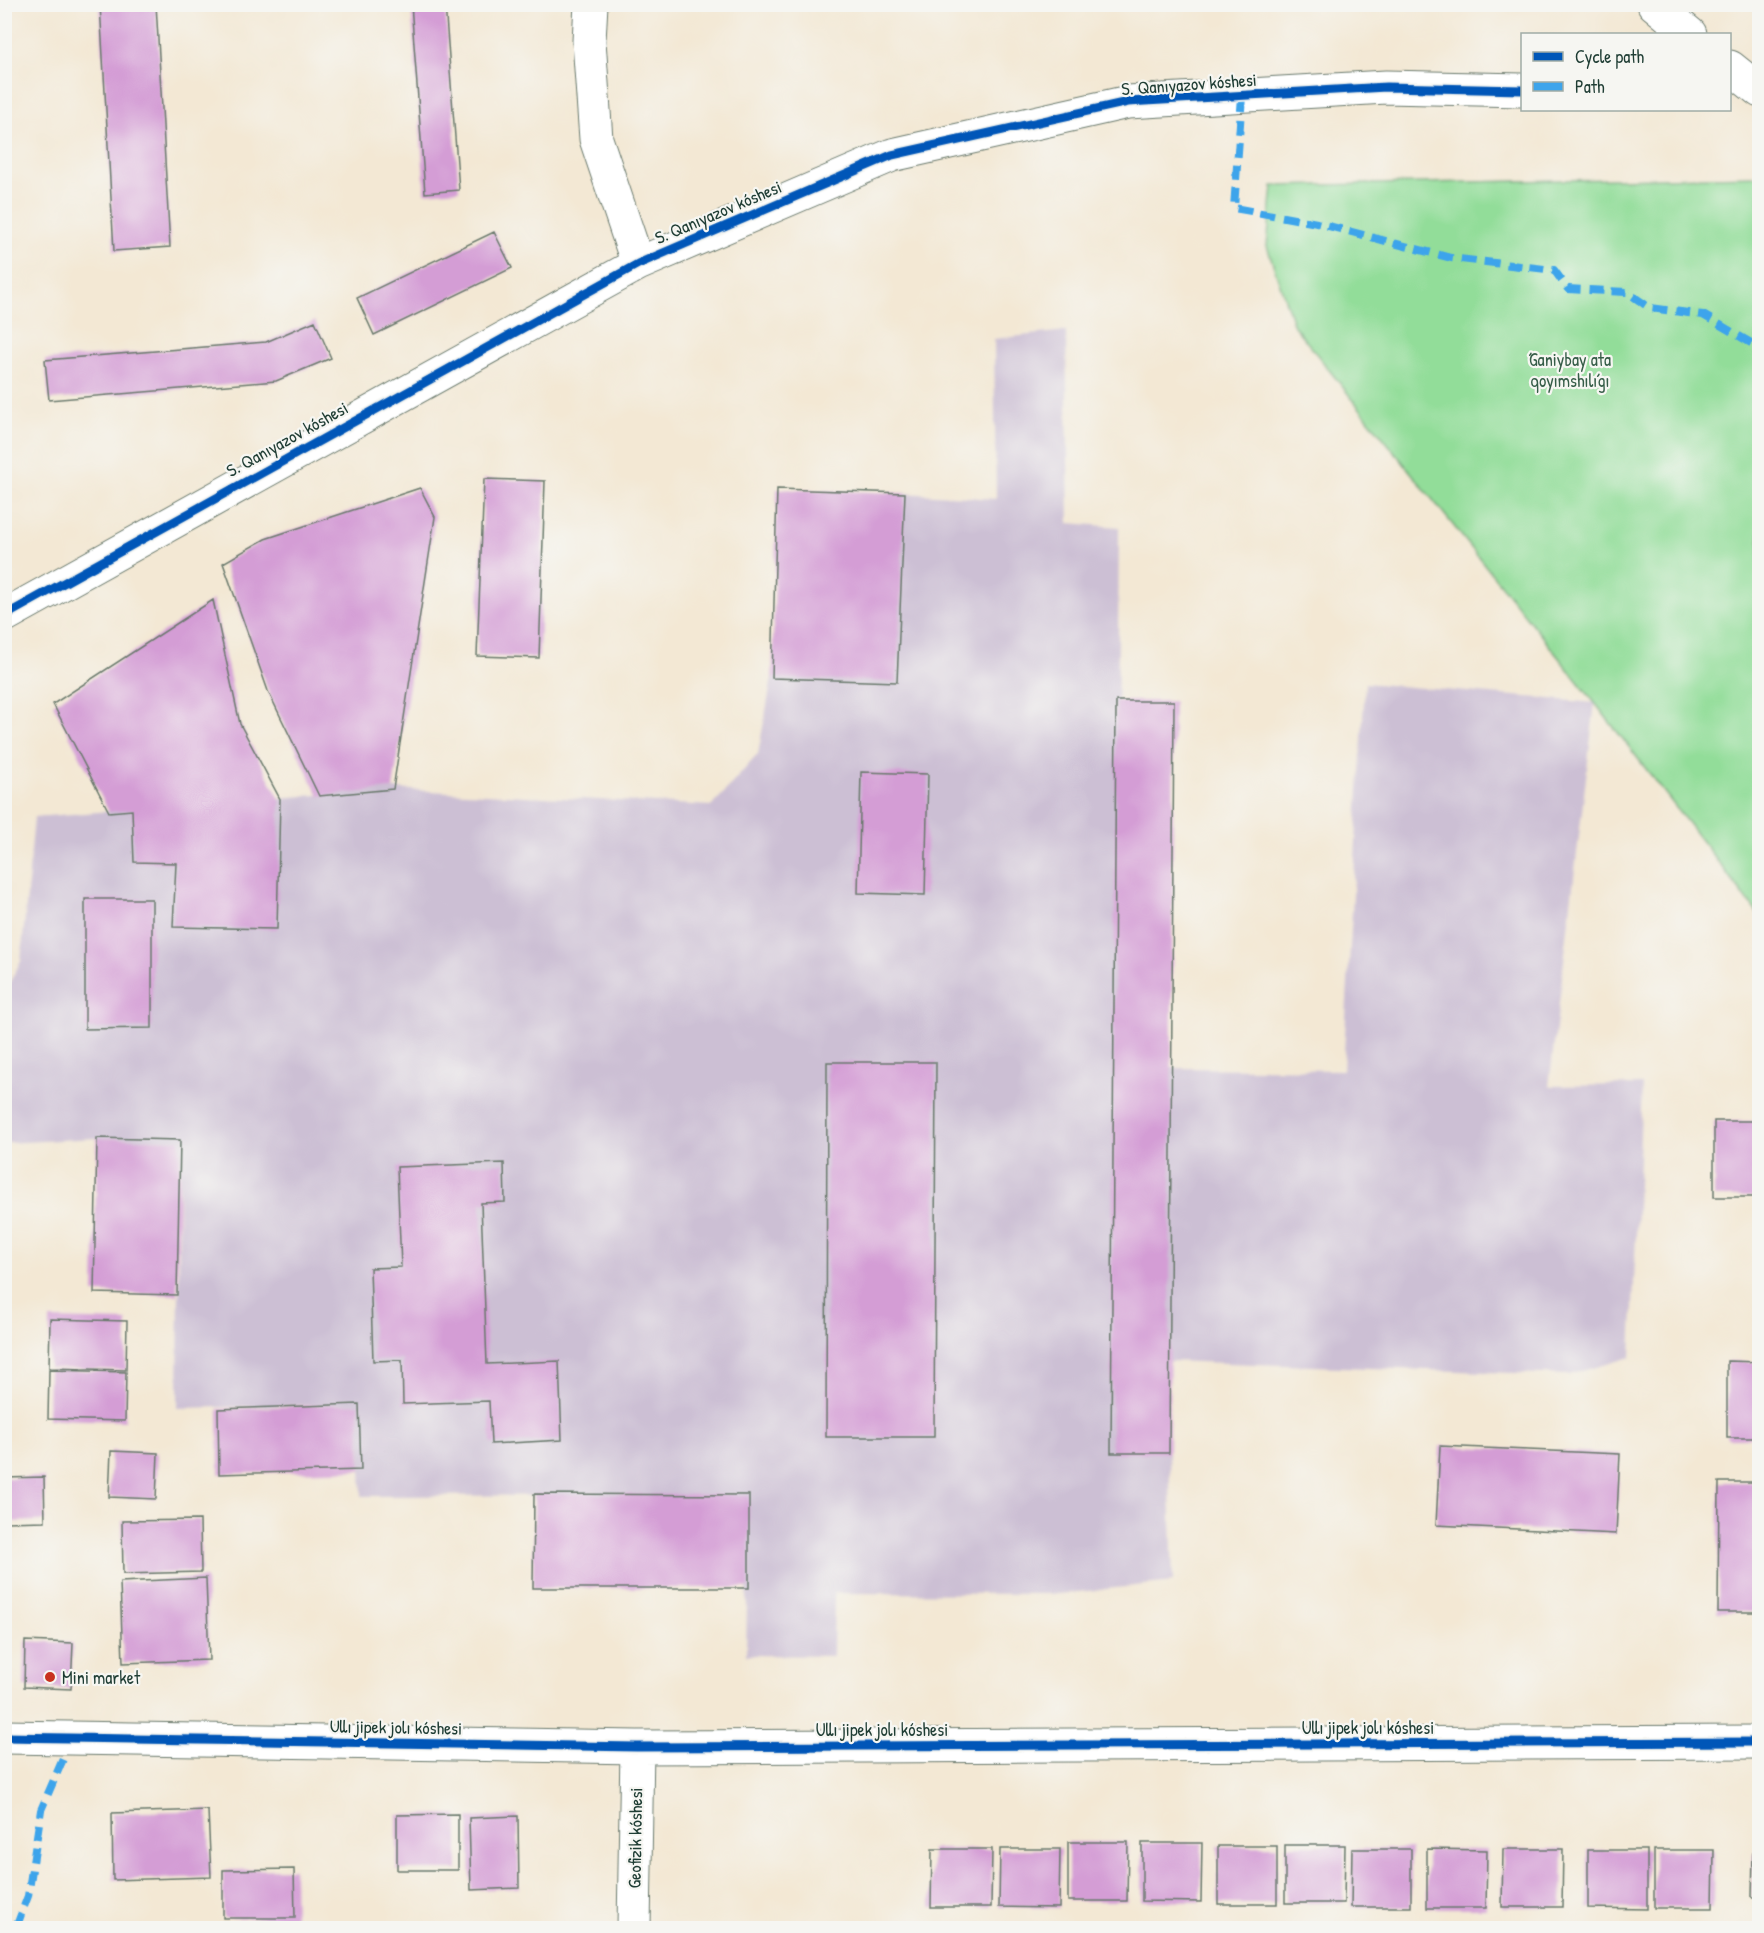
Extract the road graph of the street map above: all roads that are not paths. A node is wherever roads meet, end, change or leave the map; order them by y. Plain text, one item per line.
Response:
1 (591, 4) edge
2 (1654, 4) edge
3 (1689, 33) edge
4 (1731, 68) edge
5 (1521, 90) edge
6 (1731, 93) edge
7 (1760, 93) edge
8 (638, 264) junction
9 (43, 593) junction
10 (4, 594) edge
11 (4, 616) edge
12 (4, 1737) edge
13 (1760, 1742) edge
14 (637, 1747) junction
15 (634, 1929) edge

1 - 8 street
2 - 3 street
4 - 7 street
5 - 8 street, S. Qanıyazov kóshesi
6 - 7 street
8 - 9 street, S. Qanıyazov kóshesi
9 - 10 street
9 - 11 street, S. Qanıyazov kóshesi
12 - 14 street, Ullı jipek jolı kóshesi
13 - 14 street, Ullı jipek jolı kóshesi
14 - 15 street, Geofizik kóshesi

